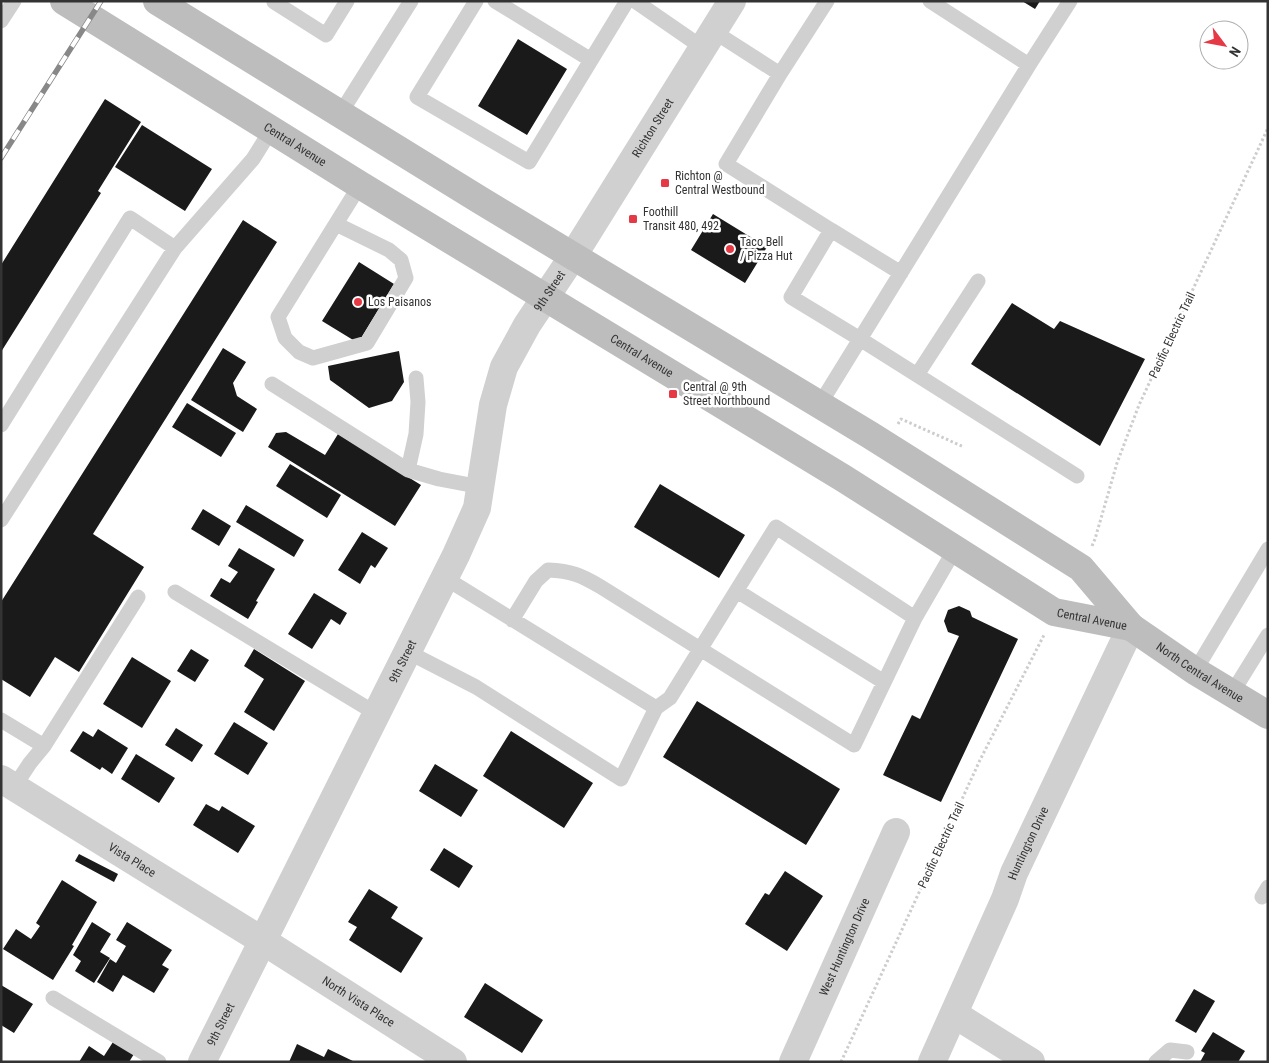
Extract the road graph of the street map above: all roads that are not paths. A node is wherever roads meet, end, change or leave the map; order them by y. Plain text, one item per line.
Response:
1 (14, 1) edge
2 (64, 1) edge
3 (157, 1) edge
4 (347, 1) edge
5 (411, 1) edge
6 (476, 1) edge
7 (495, 1) edge
8 (627, 1) edge
9 (635, 1) edge
10 (732, 1) edge
11 (827, 1) edge
12 (930, 1) edge
13 (1070, 1) edge
14 (274, 2) edge
15 (1, 21) edge
16 (708, 40) junction
17 (591, 60) junction
18 (1029, 65) junction
19 (780, 74) junction
20 (340, 114) junction
21 (272, 130) junction
22 (360, 185) junction
23 (336, 224) junction
24 (831, 230) junction
25 (175, 248) junction
26 (573, 256) junction
27 (901, 273) junction
28 (978, 281) dead end
29 (545, 297) junction
30 (860, 339) junction
31 (917, 375) junction
32 (416, 378) dead end
33 (272, 384) dead end
34 (820, 404) junction
35 (1, 424) edge
36 (408, 470) junction
37 (1077, 476) dead end
38 (481, 487) junction
39 (1, 520) edge
40 (955, 549) junction
41 (1268, 549) edge
42 (445, 578) junction
43 (737, 590) junction
44 (175, 592) dead end
45 (138, 597) dead end
46 (915, 618) junction
47 (512, 620) junction
48 (1131, 627) junction
49 (1268, 635) edge
50 (700, 649) junction
51 (408, 652) junction
52 (1195, 671) junction
53 (884, 682) junction
54 (1232, 693) junction
55 (656, 708) junction
56 (377, 714) junction
57 (1268, 716) edge
58 (1, 720) edge
59 (44, 746) junction
60 (8, 783) edge
61 (896, 832) dead end
62 (263, 941) junction
63 (53, 998) dead end
64 (954, 1014) junction
65 (1187, 1052) dead end
66 (159, 1062) edge
67 (202, 1062) edge
68 (453, 1062) edge
69 (793, 1062) edge
70 (932, 1062) edge
71 (1031, 1062) edge
72 (1156, 1062) edge

1 - 15 lane
2 - 21 main road, Central Avenue
3 - 20 main road, Central Avenue
4 - 14 lane
5 - 20 lane
6 - 17 lane
7 - 17 lane
8 - 17 lane
9 - 16 lane
10 - 16 street, Richton Street
11 - 19 lane
12 - 18 lane
13 - 18 lane
16 - 19 lane
16 - 26 street, Richton Street
18 - 27 lane
19 - 24 lane
20 - 26 main road, Central Avenue
21 - 22 main road, Central Avenue
21 - 25 lane
22 - 23 lane
22 - 29 main road, Central Avenue
23 - 23 lane
24 - 27 lane
24 - 30 lane
25 - 35 lane
25 - 39 lane
26 - 29 street, 9th Street
26 - 34 main road, Central Avenue
27 - 30 lane
28 - 31 lane
29 - 38 street, 9th Street
29 - 40 main road, Central Avenue
30 - 31 lane
30 - 34 lane
31 - 37 lane
32 - 36 lane
33 - 36 lane
34 - 48 main road, Central Avenue
36 - 38 lane
38 - 42 street, 9th Street
40 - 46 lane
40 - 48 main road, Central Avenue
41 - 52 lane
42 - 47 lane
42 - 51 street, 9th Street
43 - 46 lane
43 - 50 lane
43 - 53 lane
44 - 56 lane
45 - 59 lane
46 - 53 lane
47 - 50 lane
47 - 55 lane
48 - 52 main road, North Central Avenue
48 - 64 street, Huntington Drive
49 - 54 lane
50 - 53 lane
50 - 55 lane
51 - 55 lane
51 - 56 street, 9th Street
52 - 54 main road, North Central Avenue
54 - 57 main road, North Central Avenue
56 - 62 street, 9th Street
58 - 59 lane
59 - 60 lane
60 - 62 street, Vista Place
61 - 69 street, West Huntington Drive
62 - 67 street, 9th Street
62 - 68 street, North Vista Place
63 - 66 lane
64 - 70 street, Huntington Drive
64 - 71 street
65 - 72 lane

